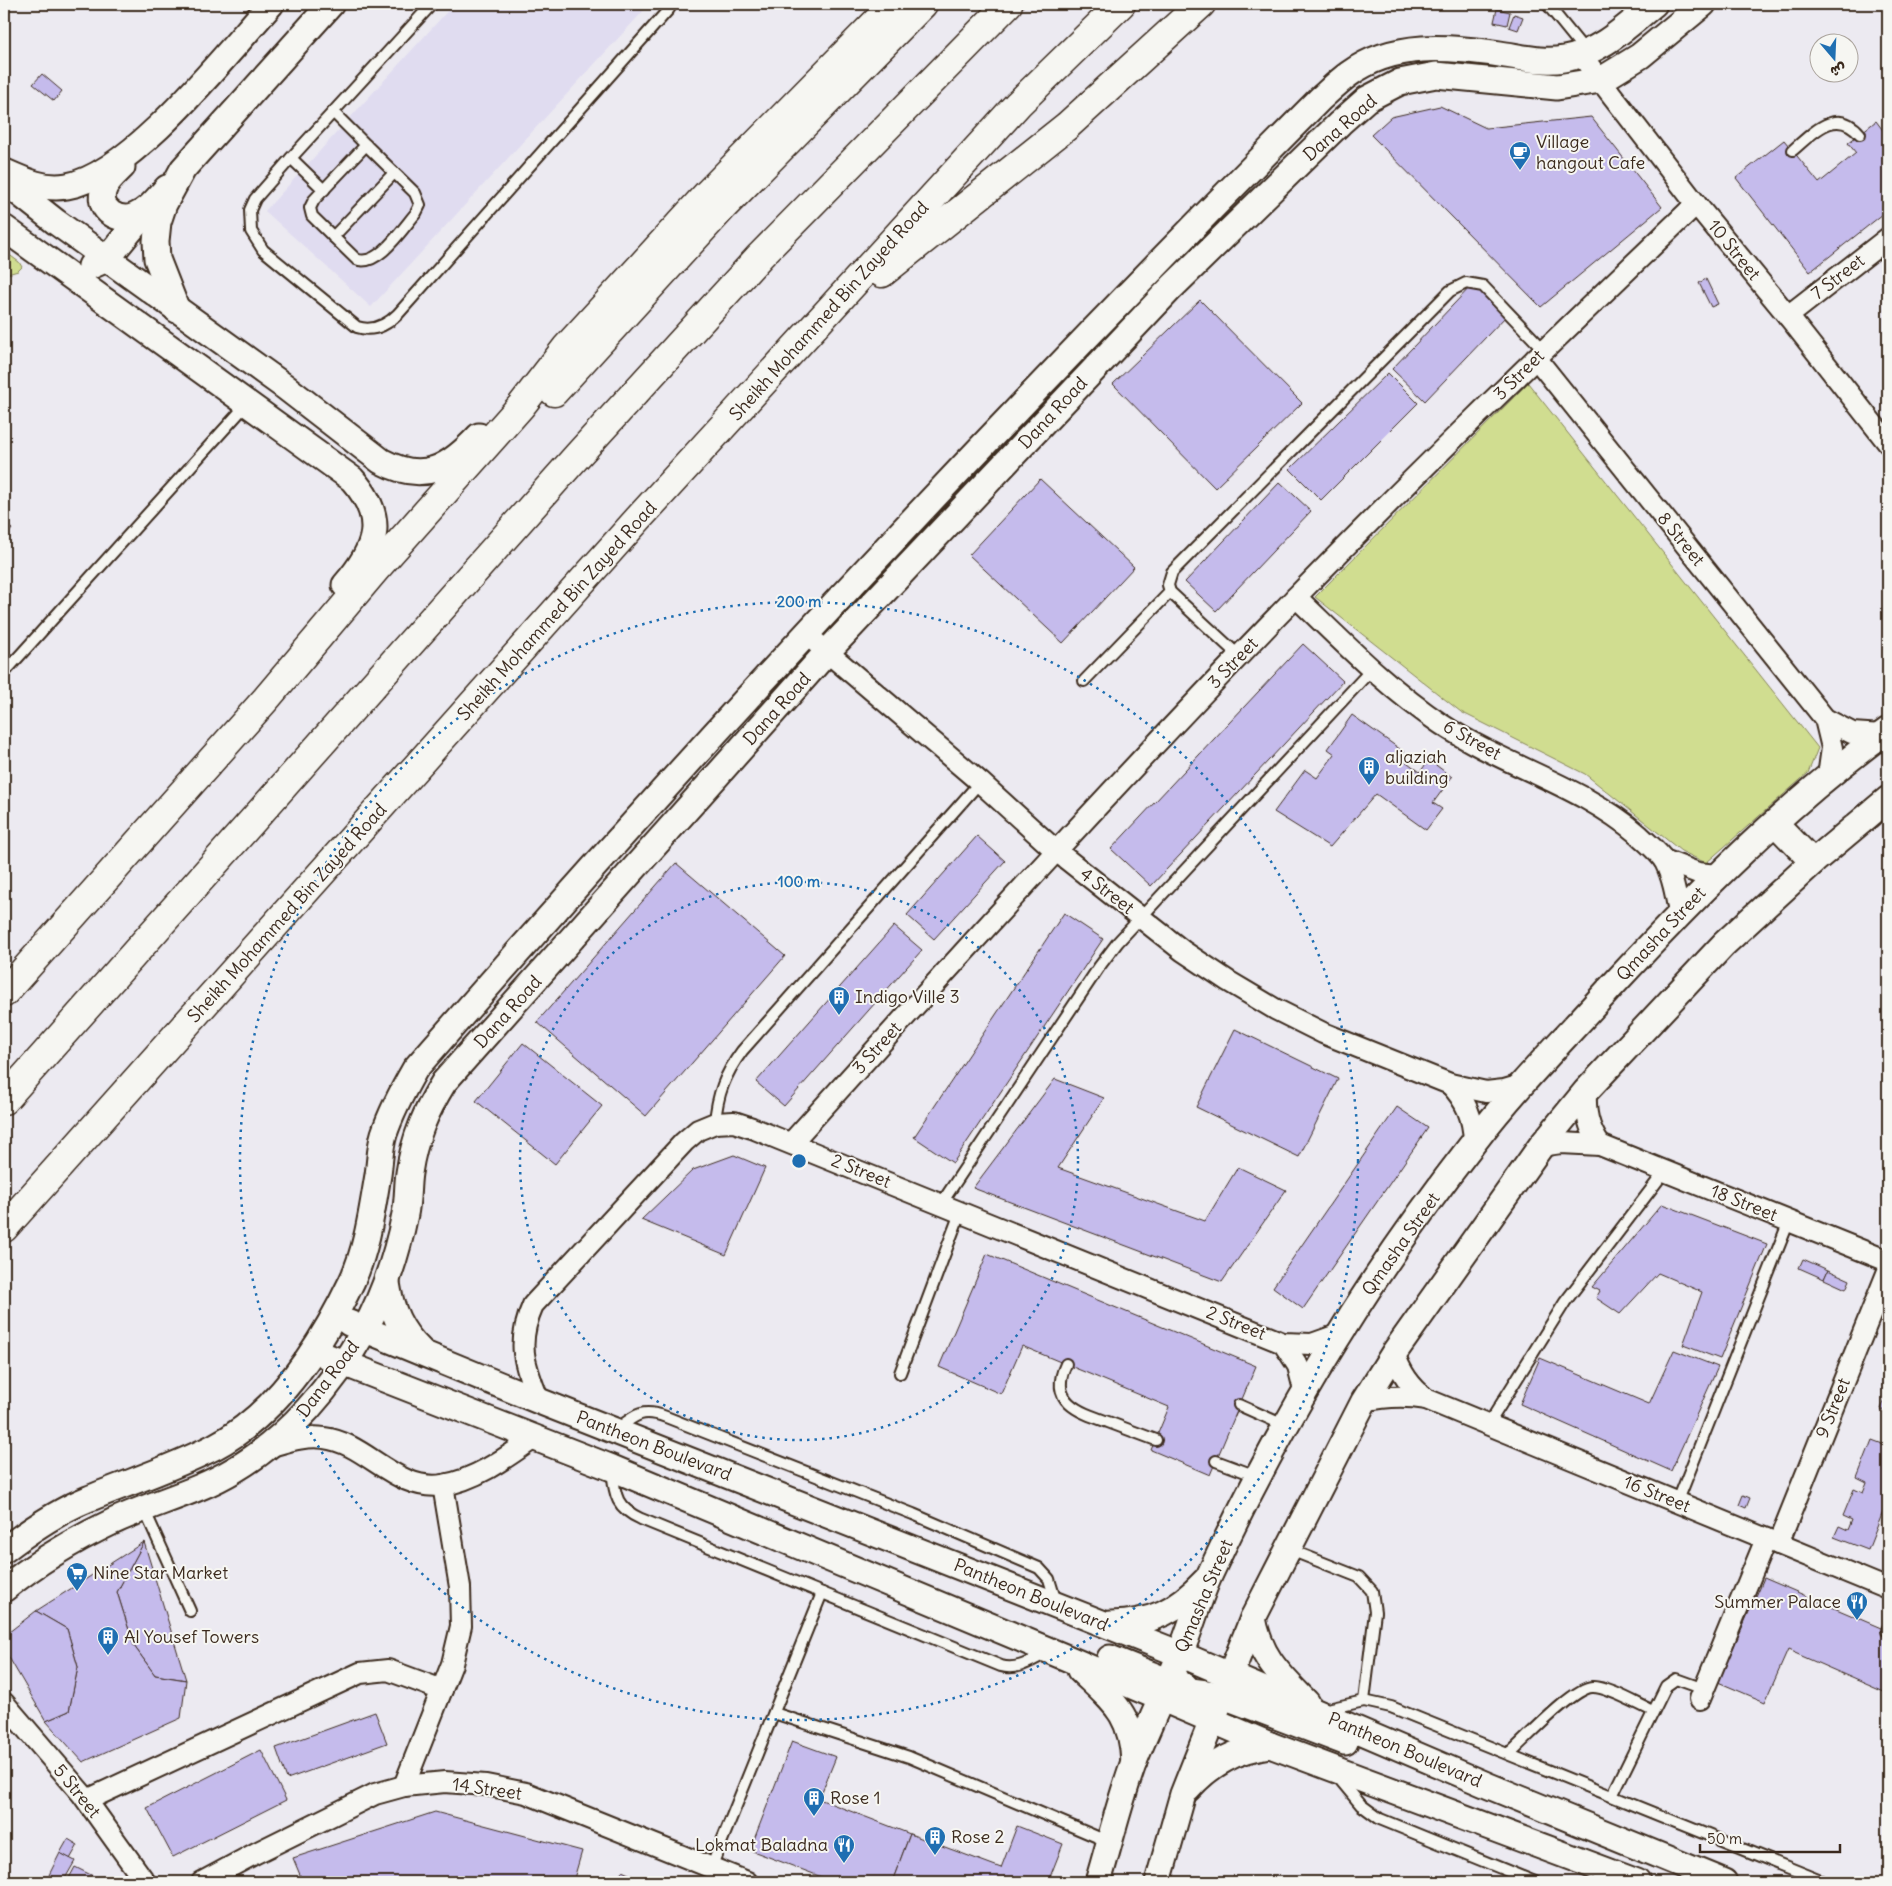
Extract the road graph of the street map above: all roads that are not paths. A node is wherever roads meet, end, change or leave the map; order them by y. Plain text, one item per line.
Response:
1 (271, 4) edge
2 (331, 4) edge
3 (432, 4) edge
4 (672, 4) edge
5 (894, 4) edge
6 (923, 4) edge
7 (1008, 4) edge
8 (1121, 4) edge
9 (1201, 4) edge
10 (1547, 4) edge
11 (1654, 4) edge
12 (1703, 4) edge
13 (1584, 53) junction
14 (1601, 80) junction
15 (333, 112) junction
16 (160, 127) junction
17 (1860, 134) dead end
18 (366, 145) junction
19 (1793, 150) dead end
20 (290, 158) junction
21 (183, 169) junction
22 (4, 172) edge
23 (394, 172) junction
24 (4, 181) edge
25 (324, 190) junction
26 (1696, 204) junction
27 (148, 208) junction
28 (4, 228) edge
29 (333, 237) junction
30 (1888, 238) edge
31 (36, 251) junction
32 (107, 259) junction
33 (177, 310) junction
34 (1788, 316) junction
35 (820, 322) junction
36 (566, 348) junction
37 (1540, 354) junction
38 (284, 386) junction
39 (254, 410) junction
40 (1888, 443) edge
41 (1170, 592) junction
42 (1296, 597) junction
43 (806, 634) junction
44 (309, 649) junction
45 (827, 652) junction
46 (1239, 656) junction
47 (1372, 669) junction
48 (4, 673) edge
49 (1084, 681) dead end
50 (266, 699) junction
51 (1825, 720) junction
52 (1885, 732) edge
53 (1828, 777) junction
54 (980, 782) junction
55 (1888, 799) edge
56 (1776, 824) junction
57 (1056, 850) junction
58 (1664, 860) junction
59 (1813, 862) junction
60 (1717, 875) junction
61 (1679, 913) junction
62 (1141, 917) junction
63 (4, 993) edge
64 (1450, 1084) junction
65 (1521, 1085) junction
66 (1586, 1091) junction
67 (4, 1100) edge
68 (715, 1123) junction
69 (1474, 1141) junction
70 (792, 1142) junction
71 (1541, 1146) junction
72 (1600, 1146) junction
73 (1664, 1171) junction
74 (941, 1204) junction
75 (960, 1213) junction
76 (1789, 1221) junction
77 (4, 1228) edge
78 (1888, 1262) edge
79 (1888, 1271) edge
80 (386, 1283) junction
81 (334, 1318) junction
82 (364, 1330) junction
83 (1340, 1334) junction
84 (1283, 1342) junction
85 (312, 1350) junction
86 (423, 1353) junction
87 (1394, 1353) junction
88 (344, 1364) junction
89 (1066, 1364) dead end
90 (900, 1373) dead end
91 (1305, 1394) junction
92 (1426, 1399) junction
93 (539, 1401) junction
94 (1364, 1401) junction
95 (1240, 1405) dead end
96 (1488, 1425) junction
97 (1286, 1427) junction
98 (534, 1438) junction
99 (1156, 1440) dead end
100 (266, 1448) junction
101 (1216, 1461) dead end
102 (612, 1468) junction
103 (1259, 1477) junction
104 (442, 1485) junction
105 (1677, 1502) junction
106 (144, 1509) junction
107 (1772, 1542) junction
108 (1288, 1549) junction
109 (4, 1550) edge
110 (1208, 1577) junction
111 (1887, 1584) edge
112 (4, 1590) edge
113 (822, 1593) junction
114 (190, 1611) dead end
115 (1253, 1618) junction
116 (1104, 1624) junction
117 (1003, 1632) junction
118 (1059, 1654) junction
119 (1180, 1654) junction
120 (1225, 1685) junction
121 (442, 1690) junction
122 (1165, 1690) junction
123 (1702, 1694) joint
124 (1364, 1701) junction
125 (4, 1704) edge
126 (1653, 1711) junction
127 (1316, 1712) junction
128 (774, 1713) junction
129 (1211, 1720) junction
130 (1270, 1746) junction
131 (1396, 1747) junction
132 (1509, 1754) junction
133 (1134, 1762) junction
134 (1330, 1767) junction
135 (404, 1786) junction
136 (1183, 1794) junction
137 (1612, 1796) junction
138 (87, 1800) junction
139 (1110, 1842) junction
140 (719, 1874) edge
141 (145, 1882) edge
142 (202, 1882) edge
143 (747, 1882) edge
144 (1098, 1882) edge
145 (1158, 1882) edge
146 (1535, 1882) edge
147 (1637, 1882) edge
148 (1724, 1882) edge
149 (1824, 1882) edge

1 - 16 street
2 - 21 street
3 - 15 lane
4 - 20 lane
5 - 36 highway
6 - 44 highway
7 - 67 highway
8 - 35 highway, Sheikh Mohammed Bin Zayed Road
9 - 35 highway
10 - 13 lane
11 - 13 street, Dana Road
12 - 14 street, Dana Road
13 - 14 street, 10 Street
13 - 43 street, Dana Road
14 - 26 street, 10 Street
14 - 45 street, Dana Road
15 - 18 lane
15 - 20 lane
16 - 22 street
16 - 27 street
17 - 19 lane
18 - 23 lane
18 - 25 lane
20 - 25 lane
21 - 27 street
21 - 33 street
23 - 29 lane
23 - 29 lane
24 - 32 street
25 - 29 lane
26 - 34 street, 10 Street
26 - 37 street, 3 Street
27 - 32 street
28 - 31 street
30 - 34 street, 7 Street
31 - 32 street
31 - 39 street
32 - 33 street
33 - 38 street
34 - 40 street, 10 Street
35 - 77 highway, Sheikh Mohammed Bin Zayed Road
36 - 38 street
36 - 44 highway
37 - 41 lane
37 - 42 street, 3 Street
37 - 51 street, 8 Street
38 - 39 street
39 - 48 lane
39 - 50 street
41 - 46 lane
41 - 49 lane
42 - 46 street, 3 Street
42 - 47 street, 6 Street
43 - 45 street, 4 Street
43 - 81 street, Dana Road
44 - 50 highway
45 - 54 street, 4 Street
45 - 80 street, Dana Road
46 - 57 street, 3 Street
47 - 58 street, 6 Street
47 - 62 lane
50 - 63 highway
51 - 52 street, 8 Street
51 - 53 street, 8 Street
52 - 53 street, Qmasha Street
53 - 56 street, Qmasha Street
54 - 57 street, 4 Street
54 - 68 lane
55 - 59 street
56 - 59 street
56 - 60 street, Qmasha Street
57 - 62 street, 4 Street
57 - 70 street, 3 Street
58 - 60 street, 6 Street
58 - 61 street, 6 Street
59 - 66 street
60 - 61 street, Qmasha Street
61 - 65 street, Qmasha Street
62 - 64 street, 4 Street
62 - 74 lane
64 - 65 street, 4 Street
64 - 69 street, 4 Street
65 - 69 street, Qmasha Street
66 - 71 street
66 - 72 street
68 - 70 street, 2 Street
68 - 93 street, 2 Street
69 - 83 street, Qmasha Street
70 - 74 street, 2 Street
71 - 72 street, 18 Street
71 - 87 street
72 - 73 street, 18 Street
73 - 76 street, 18 Street
73 - 96 lane
74 - 75 street, 2 Street
75 - 84 street, 2 Street
75 - 90 lane
76 - 78 street, 18 Street
76 - 105 lane
79 - 107 street, 9 Street
80 - 82 street, Dana Road
80 - 86 street
81 - 82 street, Pantheon Boulevard
81 - 85 street, Dana Road
82 - 86 street, Pantheon Boulevard
82 - 88 street, Dana Road
83 - 84 street, 2 Street
83 - 91 street, Qmasha Street
84 - 91 street, 2 Street
85 - 88 street, Pantheon Boulevard
85 - 109 street, Dana Road
86 - 93 street, Pantheon Boulevard
87 - 92 street, 16 Street
87 - 94 street
88 - 98 street, Pantheon Boulevard
88 - 100 street, Dana Road
89 - 99 lane
91 - 97 street, Qmasha Street
92 - 94 street, 16 Street
92 - 96 street, 16 Street
93 - 116 street, Pantheon Boulevard
94 - 108 street
95 - 97 lane
96 - 105 street, 16 Street
97 - 103 street, Qmasha Street
98 - 102 street, Pantheon Boulevard
98 - 104 street
100 - 104 street
100 - 106 street, Dana Road
101 - 103 lane
102 - 113 lane
102 - 117 street, Pantheon Boulevard
103 - 110 street, Qmasha Street
104 - 121 street
105 - 107 street, 16 Street
106 - 112 street, Dana Road
106 - 114 lane
107 - 111 street, 16 Street
107 - 123 street, 9 Street
108 - 115 street
108 - 124 lane
110 - 116 street
110 - 119 street, Qmasha Street
113 - 118 lane
113 - 128 lane
115 - 120 street
115 - 127 street
116 - 119 street, Pantheon Boulevard
117 - 118 street, Pantheon Boulevard
117 - 122 street
118 - 122 street, Pantheon Boulevard
118 - 133 street
119 - 120 street, Pantheon Boulevard
119 - 122 street, Qmasha Street
120 - 122 street
120 - 127 street, Pantheon Boulevard
120 - 129 street
120 - 131 street
121 - 135 street
121 - 138 street
122 - 129 street, Pantheon Boulevard
122 - 133 street, Qmasha Street
123 - 126 lane
124 - 127 lane
124 - 132 lane
125 - 138 street, 5 Street
126 - 132 lane
126 - 137 lane
127 - 131 street, Pantheon Boulevard
128 - 139 lane
128 - 140 lane
129 - 130 street, Pantheon Boulevard
129 - 136 street
130 - 134 street, Pantheon Boulevard
130 - 136 street
131 - 148 street, Pantheon Boulevard
132 - 137 lane
133 - 139 street, Qmasha Street
134 - 146 lane
134 - 147 street, Pantheon Boulevard
135 - 140 street, 14 Street
135 - 142 street, 14 Street
136 - 145 street
137 - 149 lane
138 - 141 street, 5 Street
139 - 144 street, Qmasha Street
140 - 143 street, 14 Street

